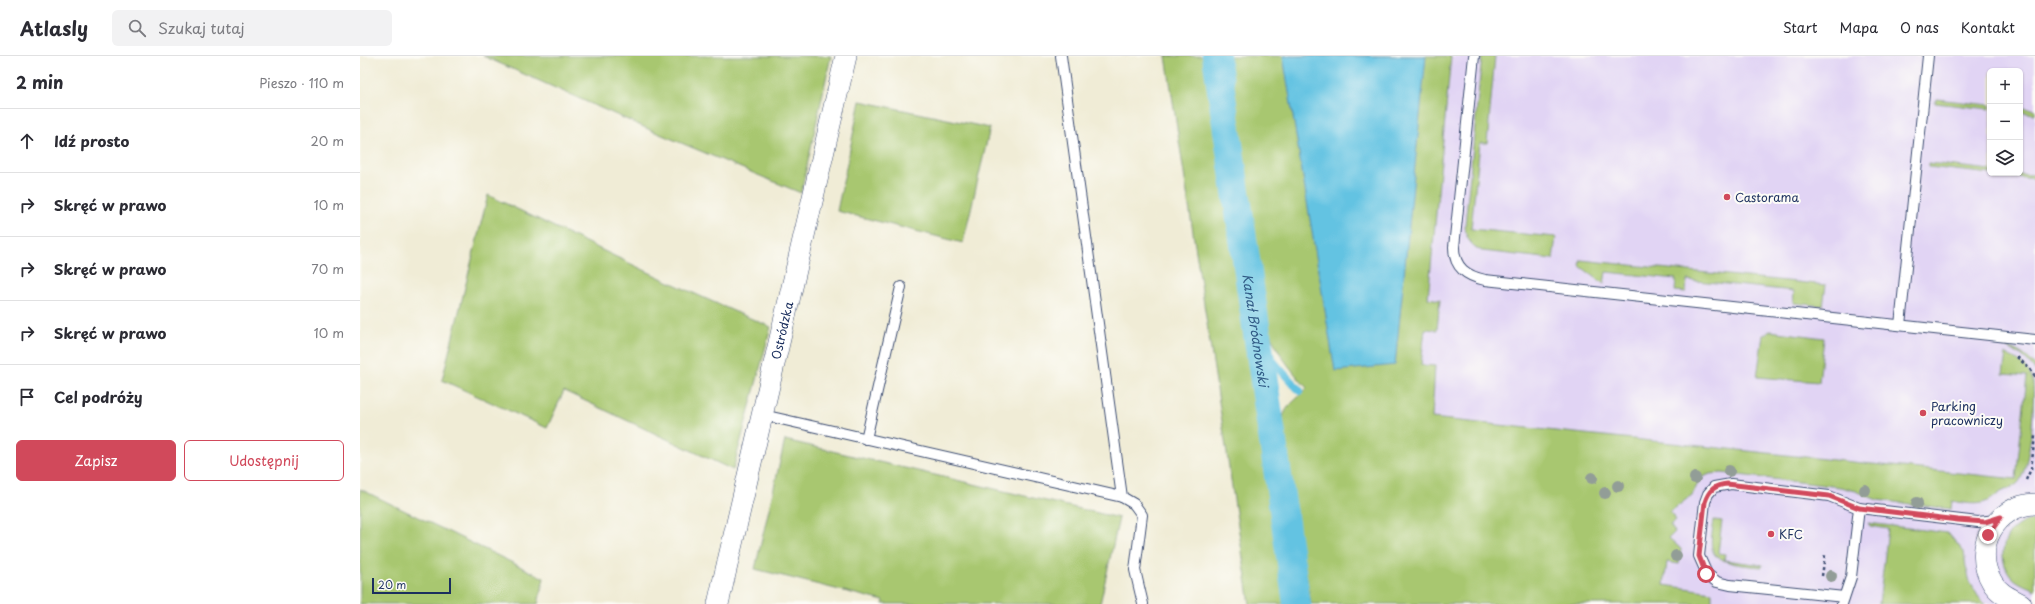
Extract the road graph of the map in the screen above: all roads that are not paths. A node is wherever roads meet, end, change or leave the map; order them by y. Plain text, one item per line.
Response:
1 (846, 56) edge
2 (1061, 56) edge
3 (1474, 56) edge
4 (1928, 56) edge
5 (901, 287) dead end
6 (1900, 325) junction
7 (2035, 340) edge
8 (763, 415) junction
9 (866, 439) junction
10 (1122, 497) junction
11 (2030, 502) edge
12 (1859, 508) junction
13 (2001, 517) junction
14 (1843, 601) edge
15 (718, 604) edge
16 (1143, 604) edge
17 (2021, 604) edge

1 - 8 street, Ostródzka
2 - 10 lane
3 - 6 lane
4 - 6 lane
5 - 9 lane
6 - 7 lane
8 - 9 lane
8 - 15 street, Ostródzka
9 - 10 lane
10 - 16 lane
11 - 13 street
12 - 13 lane
12 - 14 lane
12 - 14 lane
13 - 17 street

